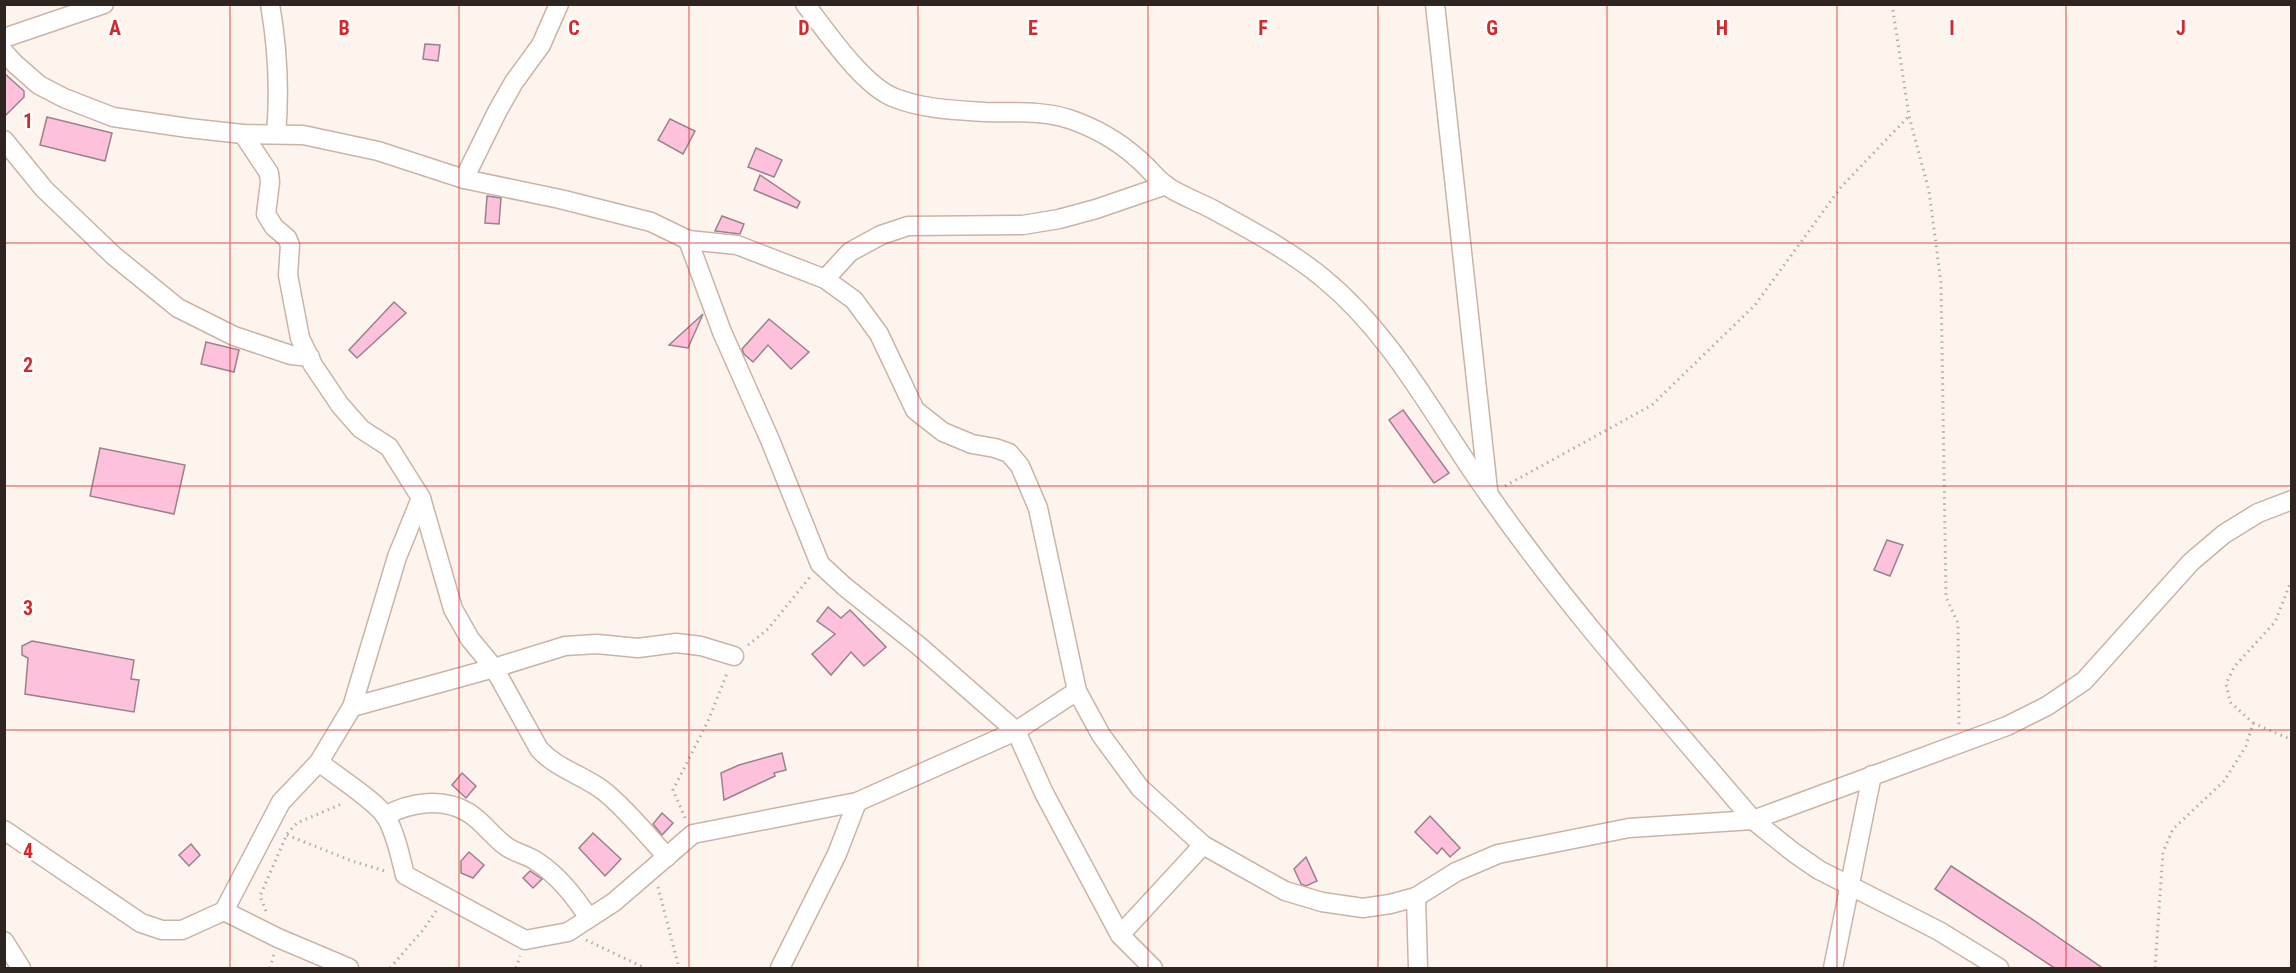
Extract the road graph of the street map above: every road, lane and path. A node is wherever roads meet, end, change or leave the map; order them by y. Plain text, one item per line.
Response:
1 (104, 4) edge
2 (270, 4) edge
3 (559, 4) edge
4 (805, 4) edge
5 (1435, 4) edge
6 (1892, 4) edge
7 (4, 38) edge
8 (4, 52) edge
9 (1909, 116) junction
10 (243, 134) junction
11 (276, 134) junction
12 (4, 140) edge
13 (464, 179) junction
14 (1166, 185) junction
15 (688, 240) junction
16 (825, 279) junction
17 (310, 357) junction
18 (1488, 495) junction
19 (421, 498) junction
20 (2292, 500) edge
21 (820, 564) junction
22 (2292, 579) edge
23 (734, 656) junction
24 (494, 668) junction
25 (1077, 691) junction
26 (352, 707) junction
27 (2253, 723) junction
28 (1016, 731) junction
29 (2292, 740) edge
30 (1959, 742) junction
31 (319, 762) junction
32 (1872, 775) junction
33 (362, 796) junction
34 (857, 801) junction
35 (385, 816) junction
36 (1754, 820) junction
37 (266, 828) junction
38 (4, 830) edge
39 (287, 834) junction
40 (693, 834) junction
41 (1203, 846) junction
42 (660, 862) junction
43 (405, 875) junction
44 (1850, 886) junction
45 (446, 897) junction
46 (1416, 897) junction
47 (224, 911) junction
48 (589, 918) junction
49 (568, 932) junction
50 (1120, 935) junction
51 (278, 939) junction
52 (4, 941) edge
53 (21, 969) edge
54 (349, 969) edge
55 (390, 969) edge
56 (645, 969) edge
57 (679, 969) edge
58 (780, 969) edge
59 (1153, 969) edge
60 (1418, 969) edge
61 (1833, 969) edge
62 (1999, 969) edge
63 (2154, 969) edge

1 - 7 street
2 - 11 street
3 - 13 street
4 - 14 street
5 - 18 street
6 - 9 path
8 - 10 street
9 - 18 path
9 - 30 path
10 - 11 street
10 - 17 street
11 - 13 street
12 - 17 street
13 - 15 street
14 - 16 street
14 - 18 street
15 - 16 street
15 - 21 street
16 - 25 street
17 - 19 street
18 - 36 street
19 - 24 street
19 - 26 street
20 - 30 street
21 - 23 path
21 - 28 street
22 - 27 path
23 - 24 street
23 - 40 path
24 - 26 street
24 - 42 street
25 - 28 street
25 - 41 street
26 - 31 street
27 - 29 path
27 - 63 path
28 - 34 street
28 - 50 street
30 - 32 street
31 - 33 street
31 - 37 street
32 - 36 street
32 - 44 street
33 - 35 street
33 - 39 path
34 - 40 street
34 - 58 street
35 - 43 street
35 - 48 street
36 - 44 street
36 - 46 street
37 - 39 path
37 - 47 street
38 - 47 street
39 - 43 path
39 - 51 path
40 - 42 street
41 - 46 street
41 - 50 street
42 - 48 street
42 - 57 path
43 - 45 street
44 - 61 street
44 - 62 street
45 - 49 street
45 - 55 path
46 - 60 street
47 - 51 street
48 - 49 street
49 - 56 path
50 - 59 street
51 - 54 street
52 - 53 street

